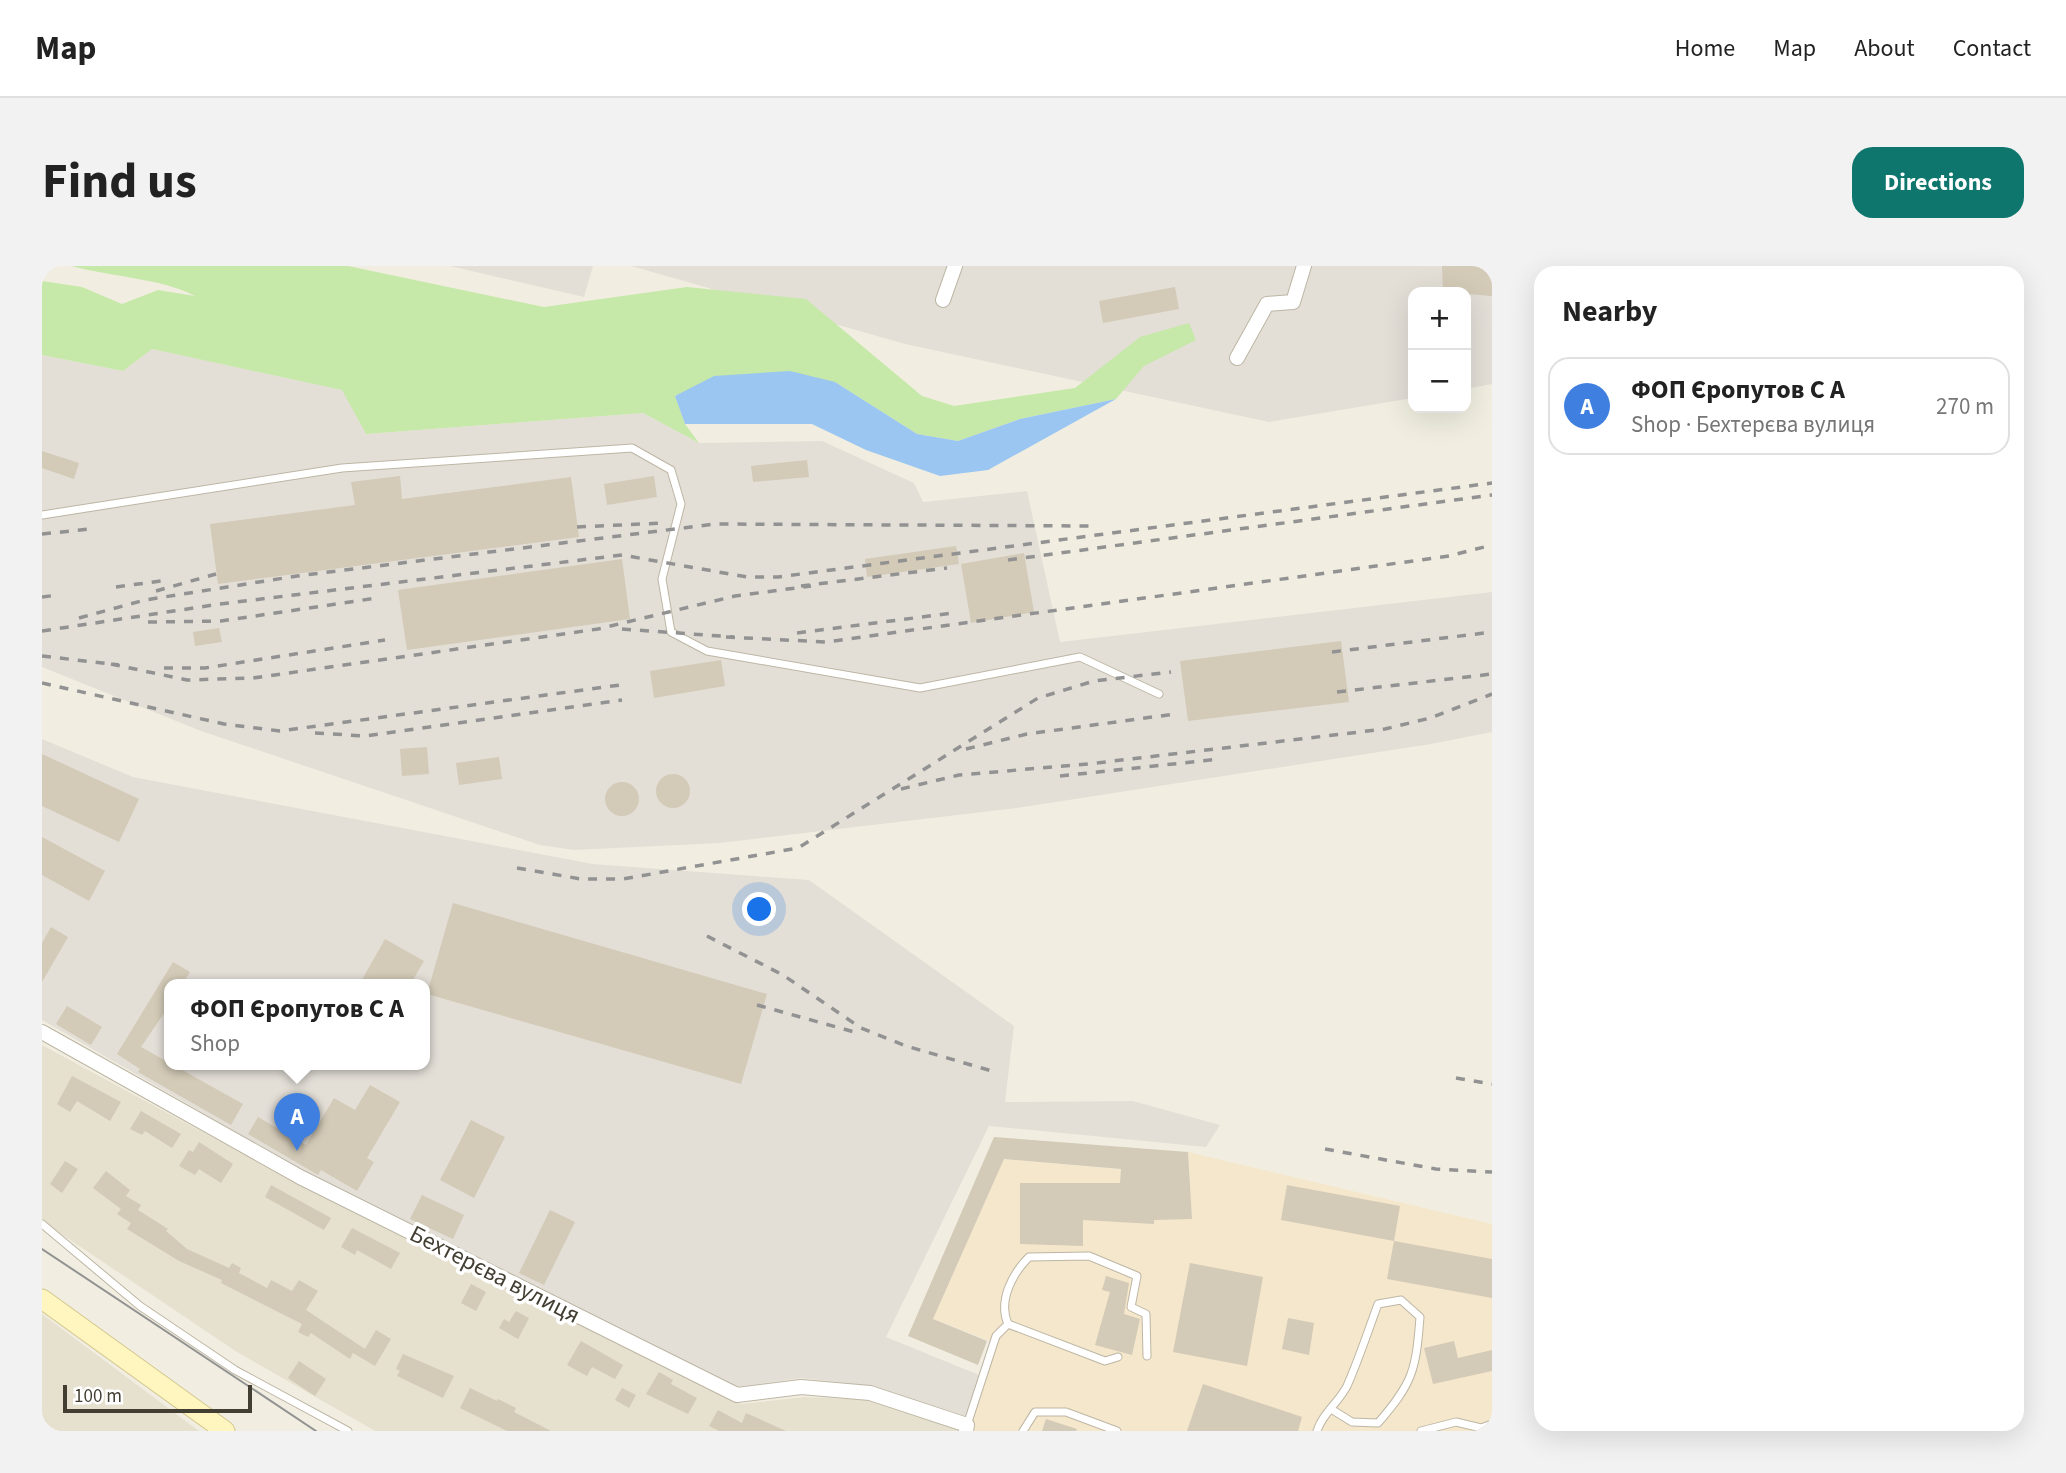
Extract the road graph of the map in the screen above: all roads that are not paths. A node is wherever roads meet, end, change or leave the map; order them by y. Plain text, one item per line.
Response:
1 (955, 266) edge
2 (1304, 266) edge
3 (943, 300) dead end
4 (1237, 358) dead end
5 (42, 515) edge
6 (1159, 694) dead end
7 (42, 1032) edge
8 (42, 1224) edge
9 (42, 1299) edge
10 (1008, 1324) junction
11 (1146, 1356) dead end
12 (1118, 1357) dead end
13 (1331, 1409) junction
14 (1492, 1424) edge
15 (967, 1428) edge
16 (225, 1431) edge
17 (348, 1431) edge
18 (1023, 1431) edge
19 (1117, 1431) edge
20 (1317, 1431) edge
21 (1421, 1431) edge

1 - 3 street
2 - 4 street
5 - 6 lane
7 - 15 street, Бехтерєва вулиця
8 - 17 lane
9 - 16 main road
10 - 11 lane
10 - 12 lane
10 - 15 lane
13 - 13 lane
13 - 20 lane
14 - 21 lane
18 - 19 lane

